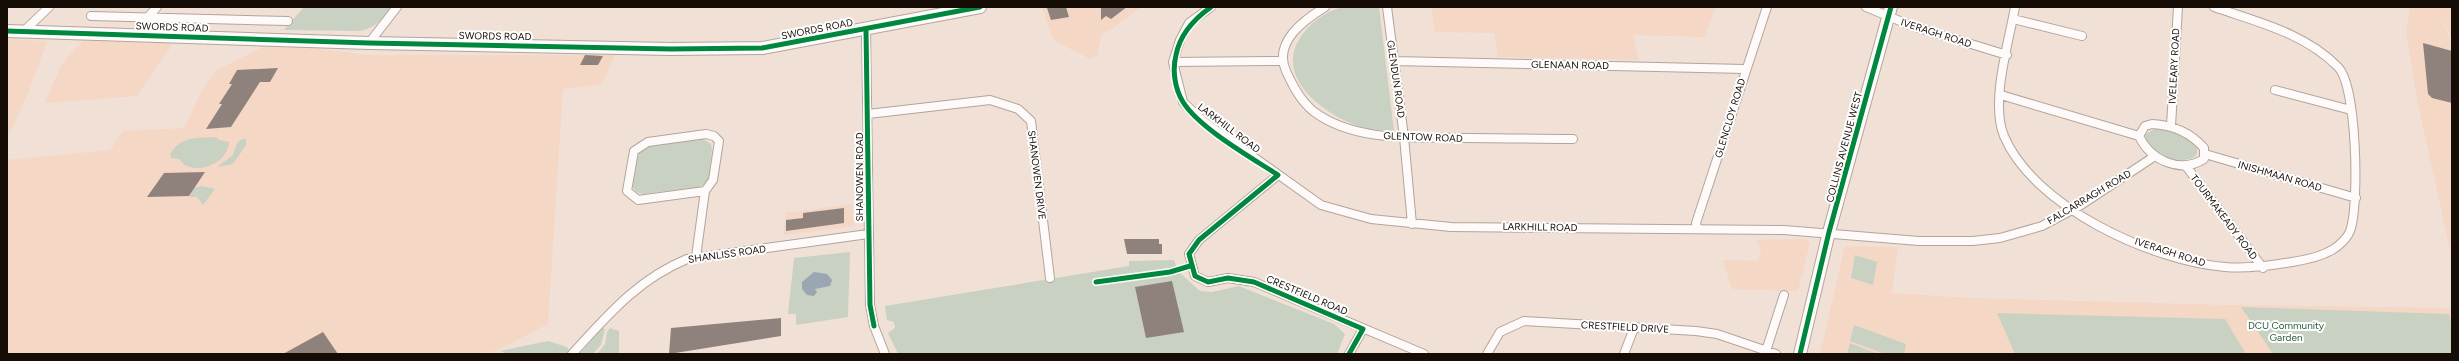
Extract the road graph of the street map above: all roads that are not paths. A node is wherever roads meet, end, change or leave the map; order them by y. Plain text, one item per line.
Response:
1 (50, 7) edge
2 (157, 7) edge
3 (396, 7) edge
4 (980, 7) edge
5 (1211, 7) edge
6 (1325, 7) edge
7 (1386, 7) edge
8 (1767, 7) edge
9 (1866, 7) edge
10 (2015, 7) edge
11 (2178, 7) edge
12 (2214, 7) edge
13 (1890, 12) edge
14 (91, 16) dead end
15 (148, 17) junction
16 (2013, 19) junction
17 (288, 21) dead end
18 (866, 29) junction
19 (7, 31) edge
20 (24, 31) junction
21 (2082, 36) dead end
22 (369, 43) junction
23 (2007, 55) junction
24 (1283, 61) junction
25 (1394, 61) junction
26 (1174, 62) junction
27 (1745, 69) junction
28 (2275, 90) dead end
29 (2001, 95) junction
30 (2351, 110) junction
31 (868, 114) junction
32 (2171, 126) junction
33 (2139, 136) junction
34 (1404, 138) junction
35 (1573, 139) dead end
36 (2205, 154) junction
37 (2155, 156) junction
38 (2186, 166) junction
39 (1278, 175) junction
40 (705, 191) junction
41 (2356, 198) junction
42 (2071, 210) junction
43 (1412, 224) junction
44 (1697, 229) junction
45 (1829, 232) junction
46 (868, 234) junction
47 (696, 257) junction
48 (2263, 268) junction
49 (1050, 278) dead end
50 (1784, 295) dead end
51 (1634, 328) junction
52 (1363, 329) junction
53 (1766, 352) edge
54 (572, 354) edge
55 (885, 354) edge
56 (1349, 354) edge
57 (1424, 354) edge
58 (1487, 354) edge
59 (1624, 354) edge
60 (1776, 354) edge
61 (1800, 354) edge

1 - 20 street
2 - 15 street
3 - 22 street
4 - 18 main road, SWORDS ROAD
5 - 26 street, LARKHILL ROAD
6 - 24 street
7 - 25 street, GLENDUN ROAD
8 - 27 street, GLENCLOY ROAD
9 - 13 street
10 - 16 street, IVERAGH ROAD
11 - 32 street, IVELEARY ROAD
12 - 30 street, IVERAGH ROAD
13 - 23 street, IVERAGH ROAD
13 - 45 main road, COLLINS AVENUE WEST
14 - 15 street
15 - 17 street
16 - 21 street
16 - 23 street, IVERAGH ROAD
18 - 22 main road, SWORDS ROAD
18 - 31 street, SHANOWEN ROAD
19 - 20 main road, SWORDS ROAD
20 - 22 main road, SWORDS ROAD
23 - 29 street, IVERAGH ROAD
24 - 26 street
24 - 34 street, GLENTOW ROAD
25 - 27 street, GLENAAN ROAD
25 - 34 street, GLENDUN ROAD
26 - 39 street, LARKHILL ROAD
27 - 44 street, GLENCLOY ROAD
28 - 30 street
29 - 33 street
29 - 42 street, IVERAGH ROAD
30 - 41 street, IVERAGH ROAD
31 - 46 street, SHANOWEN ROAD
31 - 49 street, SHANOWEN DRIVE
32 - 33 street
32 - 36 street
33 - 37 street
34 - 35 street, GLENTOW ROAD
34 - 43 street, GLENDUN ROAD
36 - 38 street
36 - 41 street, INISHMAAN ROAD
37 - 38 street
37 - 42 street, FALCARRAGH ROAD
38 - 48 street, TOURMAKEADY ROAD
39 - 43 street, LARKHILL ROAD
39 - 52 street, CRESTFIELD ROAD
40 - 40 street
40 - 47 street
41 - 48 street, IVERAGH ROAD
42 - 45 street, FALCARRAGH ROAD
42 - 48 street, IVERAGH ROAD
43 - 44 street, LARKHILL ROAD
44 - 45 street, LARKHILL ROAD
45 - 61 main road, COLLINS AVENUE WEST
46 - 47 street, SHANLISS ROAD
46 - 55 street, SHANOWEN ROAD
47 - 54 street, SHANLISS ROAD
50 - 53 street
51 - 53 street, CRESTFIELD DRIVE
51 - 58 street, CRESTFIELD DRIVE
51 - 59 street
52 - 56 street
52 - 57 street, CRESTFIELD ROAD
53 - 60 street, CRESTFIELD DRIVE

